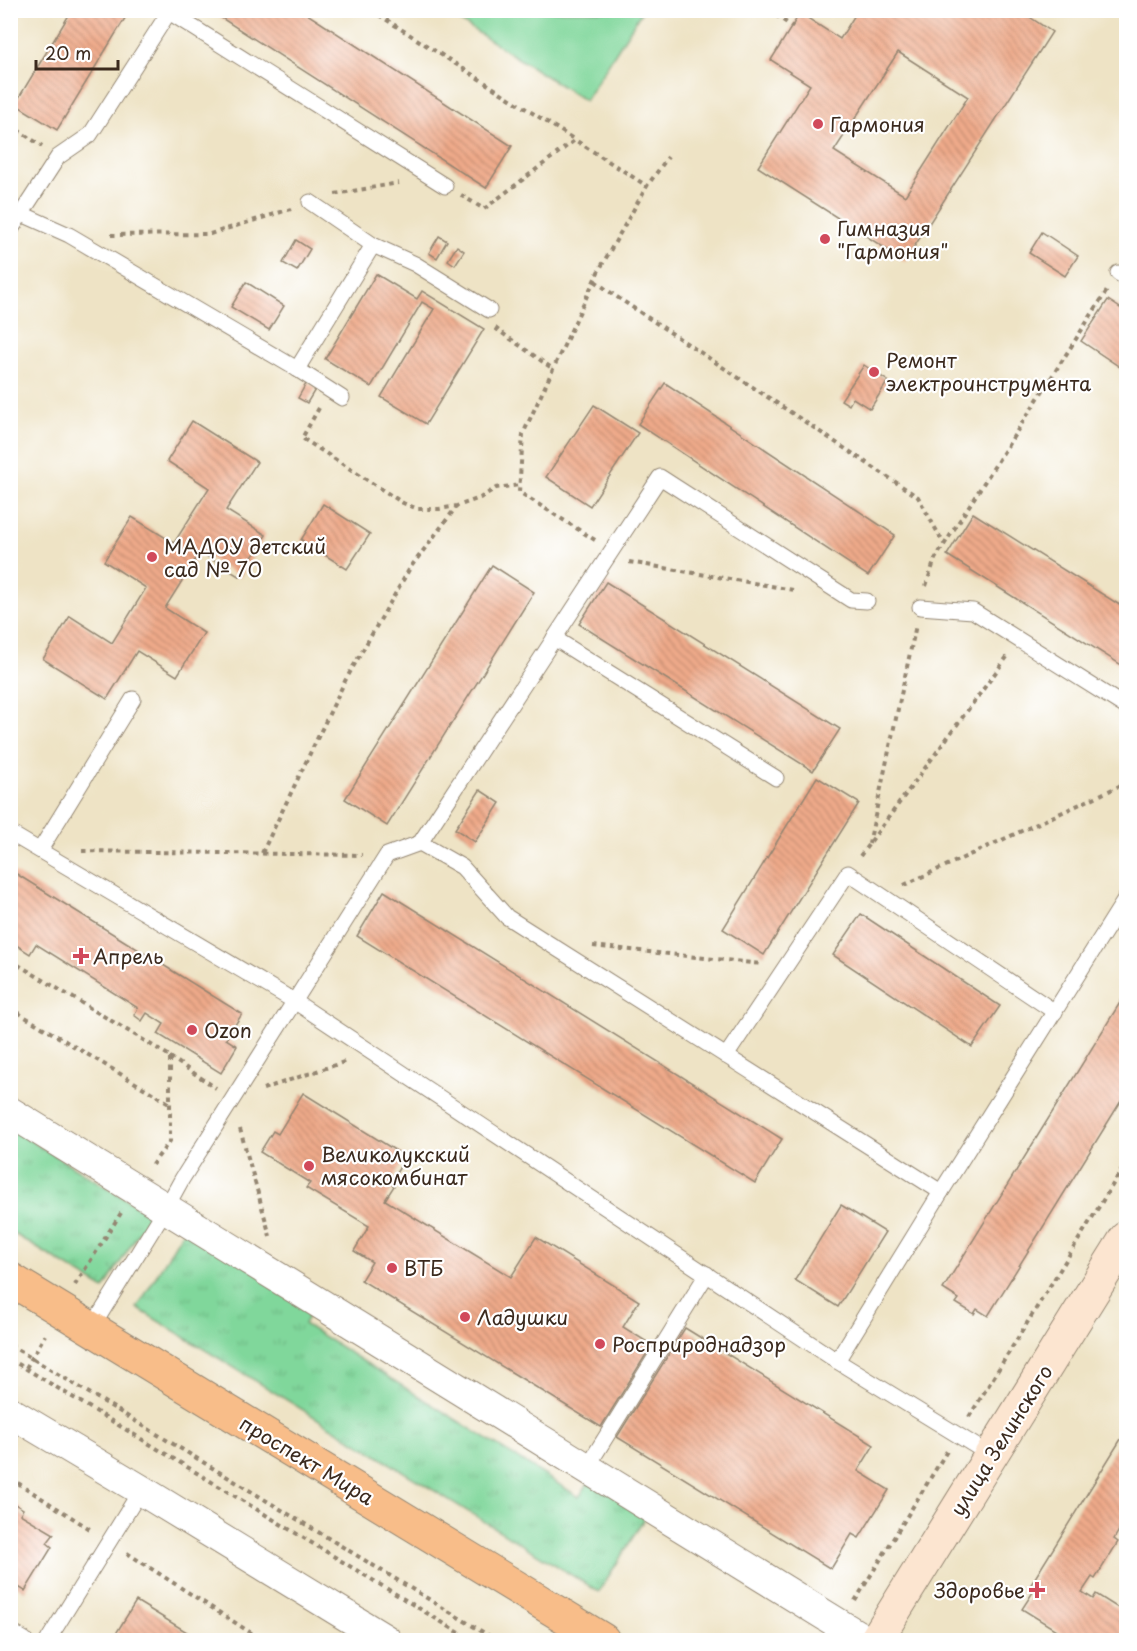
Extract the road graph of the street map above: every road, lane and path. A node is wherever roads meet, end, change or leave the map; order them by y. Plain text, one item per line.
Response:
1 (372, 10) edge
2 (768, 10) edge
3 (793, 27) dead end
4 (10, 124) edge
5 (575, 140) junction
6 (58, 157) junction
7 (668, 157) dead end
8 (445, 186) junction
9 (647, 186) junction
10 (310, 202) junction
11 (22, 214) junction
12 (10, 231) edge
13 (69, 235) junction
14 (373, 244) junction
15 (1122, 276) edge
16 (595, 280) junction
17 (489, 310) joint
18 (297, 369) junction
19 (553, 369) junction
20 (336, 394) joint
21 (520, 485) junction
22 (457, 506) junction
23 (944, 544) junction
24 (612, 551) junction
25 (804, 592) dead end
26 (867, 602) dead end
27 (920, 607) junction
28 (554, 638) junction
29 (1020, 639) junction
30 (133, 699) dead end
31 (1126, 707) edge
32 (776, 778) dead end
33 (1126, 783) edge
34 (10, 833) edge
35 (420, 843) junction
36 (869, 844) junction
37 (40, 850) junction
38 (262, 853) junction
39 (387, 855) junction
40 (848, 873) junction
41 (882, 896) junction
42 (1126, 898) edge
43 (590, 946) dead end
44 (786, 966) junction
45 (294, 1001) junction
46 (10, 1008) edge
47 (1055, 1011) junction
48 (372, 1052) junction
49 (726, 1056) junction
50 (231, 1100) junction
51 (169, 1104) dead end
52 (10, 1112) edge
53 (1126, 1163) edge
54 (941, 1192) junction
55 (166, 1208) junction
56 (1126, 1238) edge
57 (707, 1274) junction
58 (10, 1279) edge
59 (91, 1329) junction
60 (10, 1345) edge
61 (10, 1359) edge
62 (837, 1361) junction
63 (10, 1412) edge
64 (958, 1435) junction
65 (992, 1456) junction
66 (586, 1469) junction
67 (10, 1478) edge
68 (141, 1490) junction
69 (109, 1542) junction
70 (854, 1603) dead end
71 (10, 1631) edge
72 (25, 1641) edge
73 (48, 1641) edge
74 (262, 1641) edge
75 (386, 1641) edge
76 (471, 1641) edge
77 (496, 1641) edge
78 (603, 1641) edge
79 (865, 1641) edge
80 (876, 1641) edge

1 - 5 path
2 - 3 path
4 - 6 path
5 - 8 path
5 - 9 path
6 - 8 lane
6 - 11 lane
7 - 9 path
8 - 10 path
9 - 16 path
10 - 13 path
10 - 14 lane
11 - 12 lane
11 - 13 lane
13 - 18 lane
14 - 17 lane
14 - 18 lane
15 - 23 path
16 - 19 path
16 - 23 path
17 - 19 path
18 - 20 lane
19 - 21 path
20 - 22 path
21 - 22 path
21 - 24 path
22 - 38 path
23 - 27 path
24 - 25 path
24 - 26 lane
24 - 28 lane
27 - 29 lane
27 - 36 path
28 - 32 lane
28 - 35 lane
29 - 31 lane
29 - 36 path
30 - 37 lane
33 - 41 path
34 - 37 lane
35 - 39 lane
35 - 49 lane
36 - 40 path
37 - 38 path
37 - 45 lane
38 - 39 path
39 - 45 lane
40 - 41 lane
40 - 44 lane
41 - 47 lane
42 - 47 lane
43 - 44 path
44 - 49 lane
45 - 48 lane
45 - 50 lane
46 - 51 path
47 - 54 lane
48 - 50 path
48 - 57 lane
49 - 54 lane
50 - 55 lane
52 - 55 street
53 - 64 path
54 - 62 lane
55 - 59 lane
55 - 66 street
56 - 65 street, улица Зелинского
57 - 62 lane
57 - 66 lane
58 - 59 main road, проспект Мира
59 - 78 main road, проспект Мира
60 - 77 path
61 - 76 path
62 - 64 lane
63 - 68 street
64 - 65 lane
64 - 70 path
65 - 80 street, улица Зелинского
66 - 79 street
67 - 69 path
68 - 69 lane
68 - 75 street
69 - 73 lane
69 - 74 path
71 - 72 lane

